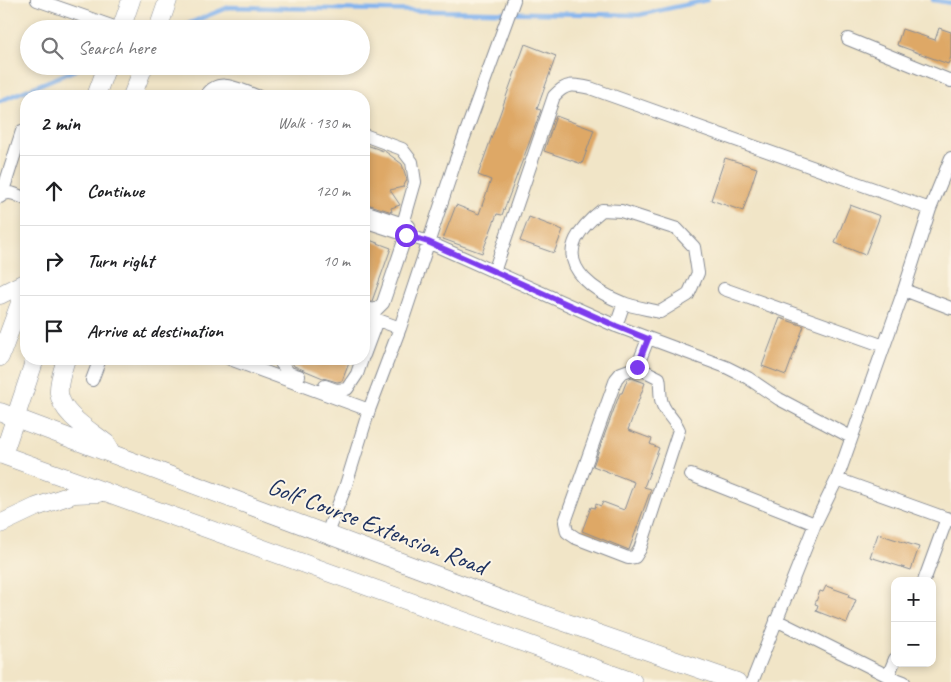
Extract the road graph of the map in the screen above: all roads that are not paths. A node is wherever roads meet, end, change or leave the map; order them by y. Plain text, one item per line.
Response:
1 (37, 0) edge
2 (131, 0) edge
3 (168, 0) edge
4 (513, 3) edge
5 (75, 6) edge
6 (102, 20) edge
7 (123, 20) edge
8 (161, 20) edge
9 (848, 39) dead end
10 (104, 75) edge
11 (140, 75) edge
12 (951, 81) edge
13 (98, 90) edge
14 (134, 90) edge
15 (210, 90) edge
16 (241, 90) edge
17 (20, 137) edge
18 (370, 137) edge
19 (951, 158) edge
20 (1, 196) edge
21 (20, 197) edge
22 (930, 209) junction
23 (370, 214) edge
24 (370, 222) edge
25 (405, 229) junction
26 (429, 238) junction
27 (494, 272) junction
28 (20, 285) edge
29 (724, 290) dead end
30 (904, 290) junction
31 (0, 295) edge
32 (20, 303) edge
33 (624, 303) junction
34 (951, 308) edge
35 (370, 309) edge
36 (370, 317) edge
37 (377, 320) junction
38 (616, 326) junction
39 (400, 328) junction
40 (370, 338) edge
41 (648, 339) junction
42 (884, 346) junction
43 (0, 357) edge
44 (32, 365) edge
45 (64, 365) edge
46 (98, 365) edge
47 (246, 365) edge
48 (283, 365) edge
49 (360, 365) edge
50 (637, 367) junction
51 (92, 380) dead end
52 (369, 410) junction
53 (8, 415) edge
54 (851, 437) junction
55 (111, 452) junction
56 (2, 454) edge
57 (691, 475) dead end
58 (837, 479) junction
59 (106, 492) junction
60 (949, 519) edge
61 (0, 524) edge
62 (815, 524) junction
63 (326, 533) junction
64 (926, 577) edge
65 (776, 620) junction
66 (892, 667) edge
67 (888, 676) junction
68 (633, 682) edge
69 (737, 682) edge
70 (752, 682) edge
71 (904, 682) edge

1 - 5 street
2 - 7 main road
3 - 8 main road
4 - 26 street
5 - 6 street
9 - 12 street
10 - 13 main road
11 - 14 main road
15 - 16 street
17 - 20 street
18 - 25 street
19 - 22 street
20 - 21 street
22 - 27 street
22 - 30 street
23 - 25 street
24 - 25 street
25 - 26 street
25 - 35 street
26 - 27 street
26 - 39 street
27 - 38 street
28 - 31 main road
29 - 42 street
30 - 34 street
30 - 42 street
32 - 43 main road
33 - 33 street
33 - 38 street
36 - 37 street
37 - 39 street
37 - 40 street
38 - 41 street
39 - 52 street
41 - 50 street
41 - 54 street
42 - 54 street
44 - 53 main road
45 - 55 main road
46 - 51 street
47 - 52 street
48 - 49 street
50 - 50 street
52 - 63 street
53 - 55 main road, Golf Course Extension Road
53 - 56 main road
54 - 58 street
55 - 63 main road, Golf Course Extension Road
56 - 59 main road
57 - 62 street
58 - 60 street
58 - 62 street
59 - 61 main road
59 - 68 main road
60 - 64 street
62 - 65 street
63 - 69 main road, Golf Course Extension Road
65 - 67 street
65 - 70 street
66 - 67 street
67 - 71 street

